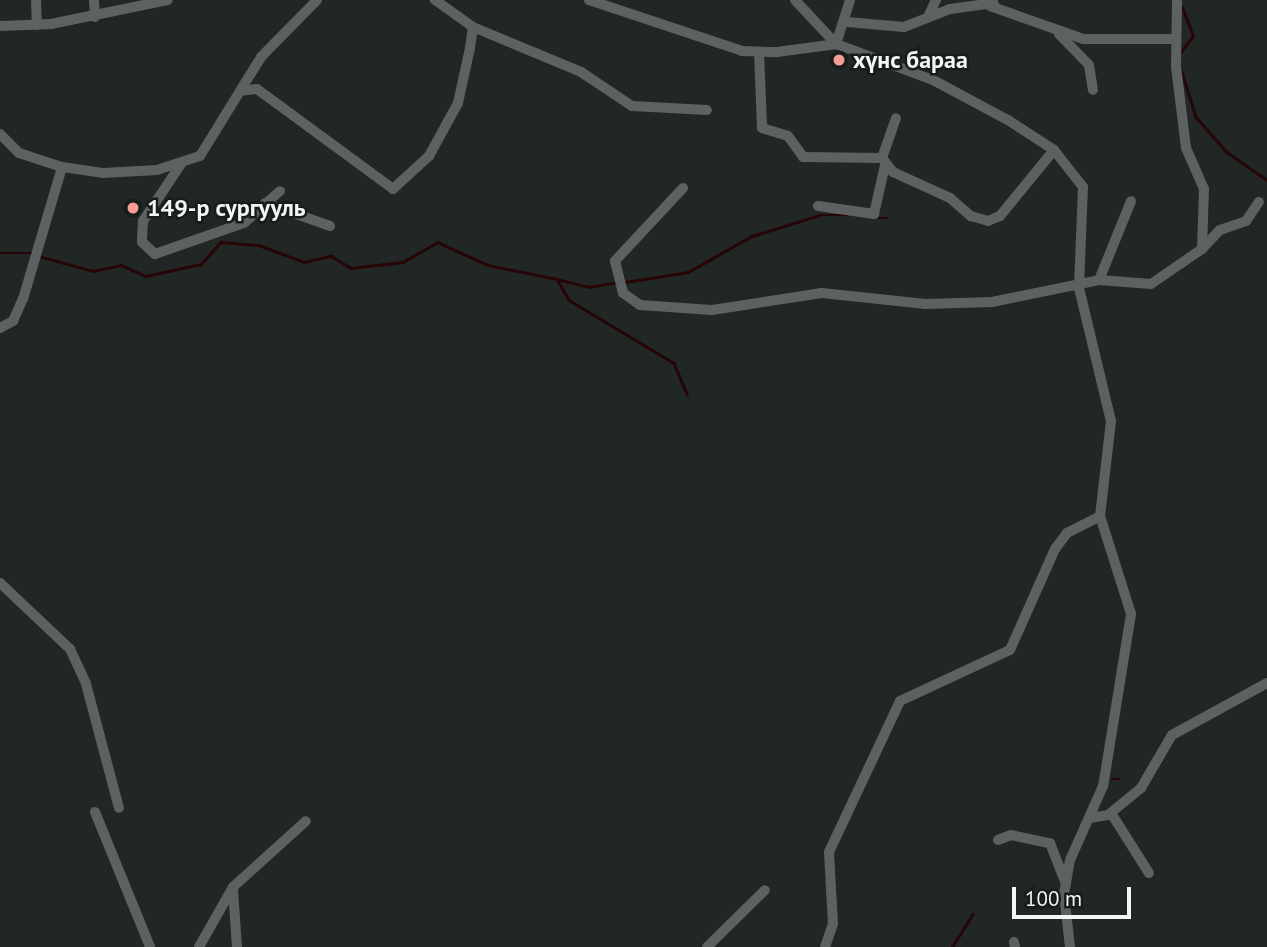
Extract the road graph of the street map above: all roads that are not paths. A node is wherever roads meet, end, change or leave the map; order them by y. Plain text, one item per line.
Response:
1 (36, 0) edge
2 (94, 0) edge
3 (168, 0) edge
4 (317, 0) edge
5 (435, 0) edge
6 (589, 0) edge
7 (795, 0) edge
8 (850, 0) edge
9 (936, 0) edge
10 (1001, 0) edge
11 (1177, 0) edge
12 (990, 6) junction
13 (95, 17) junction
14 (928, 17) junction
15 (1042, 21) junction
16 (847, 22) junction
17 (37, 25) junction
18 (0, 26) edge
19 (473, 27) junction
20 (1176, 39) junction
21 (836, 44) junction
22 (760, 52) junction
23 (1093, 90) dead end
24 (240, 91) junction
25 (708, 110) dead end
26 (896, 118) dead end
27 (0, 134) edge
28 (1054, 150) junction
29 (884, 161) junction
30 (181, 164) junction
31 (62, 167) junction
32 (683, 188) dead end
33 (279, 191) dead end
34 (1131, 201) dead end
35 (1259, 202) dead end
36 (265, 204) junction
37 (818, 206) dead end
38 (330, 226) dead end
39 (1202, 249) junction
40 (1099, 279) junction
41 (1079, 288) junction
42 (0, 328) edge
43 (1100, 516) junction
44 (0, 583) edge
45 (1267, 683) edge
46 (119, 808) dead end
47 (95, 812) dead end
48 (1111, 813) junction
49 (1090, 818) junction
50 (306, 821) dead end
51 (998, 839) dead end
52 (1149, 873) dead end
53 (1066, 884) junction
54 (233, 887) junction
55 (765, 890) dead end
56 (150, 947) edge
57 (199, 947) edge
58 (237, 947) edge
59 (706, 947) edge
60 (825, 947) edge
61 (1070, 947) edge

1 - 17 street
2 - 13 street
3 - 13 street
4 - 24 street
5 - 19 street
6 - 22 street
7 - 21 street
8 - 16 street
9 - 14 street
10 - 12 street
11 - 20 street
12 - 14 street
12 - 15 street
13 - 17 street
14 - 16 street
15 - 20 street
15 - 23 street
16 - 21 street
17 - 18 street
19 - 24 street
19 - 25 street
20 - 39 street
21 - 22 street
21 - 28 street
22 - 29 street
24 - 30 street
26 - 29 street
27 - 31 street
28 - 29 street
28 - 41 street
29 - 37 street
30 - 31 street
30 - 36 street
31 - 42 street
32 - 41 street
33 - 36 street
34 - 40 street
35 - 39 street
36 - 38 street
39 - 40 street
40 - 41 street
41 - 43 street
43 - 49 street
43 - 60 street
44 - 46 street
45 - 48 street
47 - 56 street
48 - 49 street
48 - 52 street
49 - 53 street
50 - 54 street
51 - 53 street
53 - 61 street
54 - 57 street
54 - 58 street
55 - 59 street

